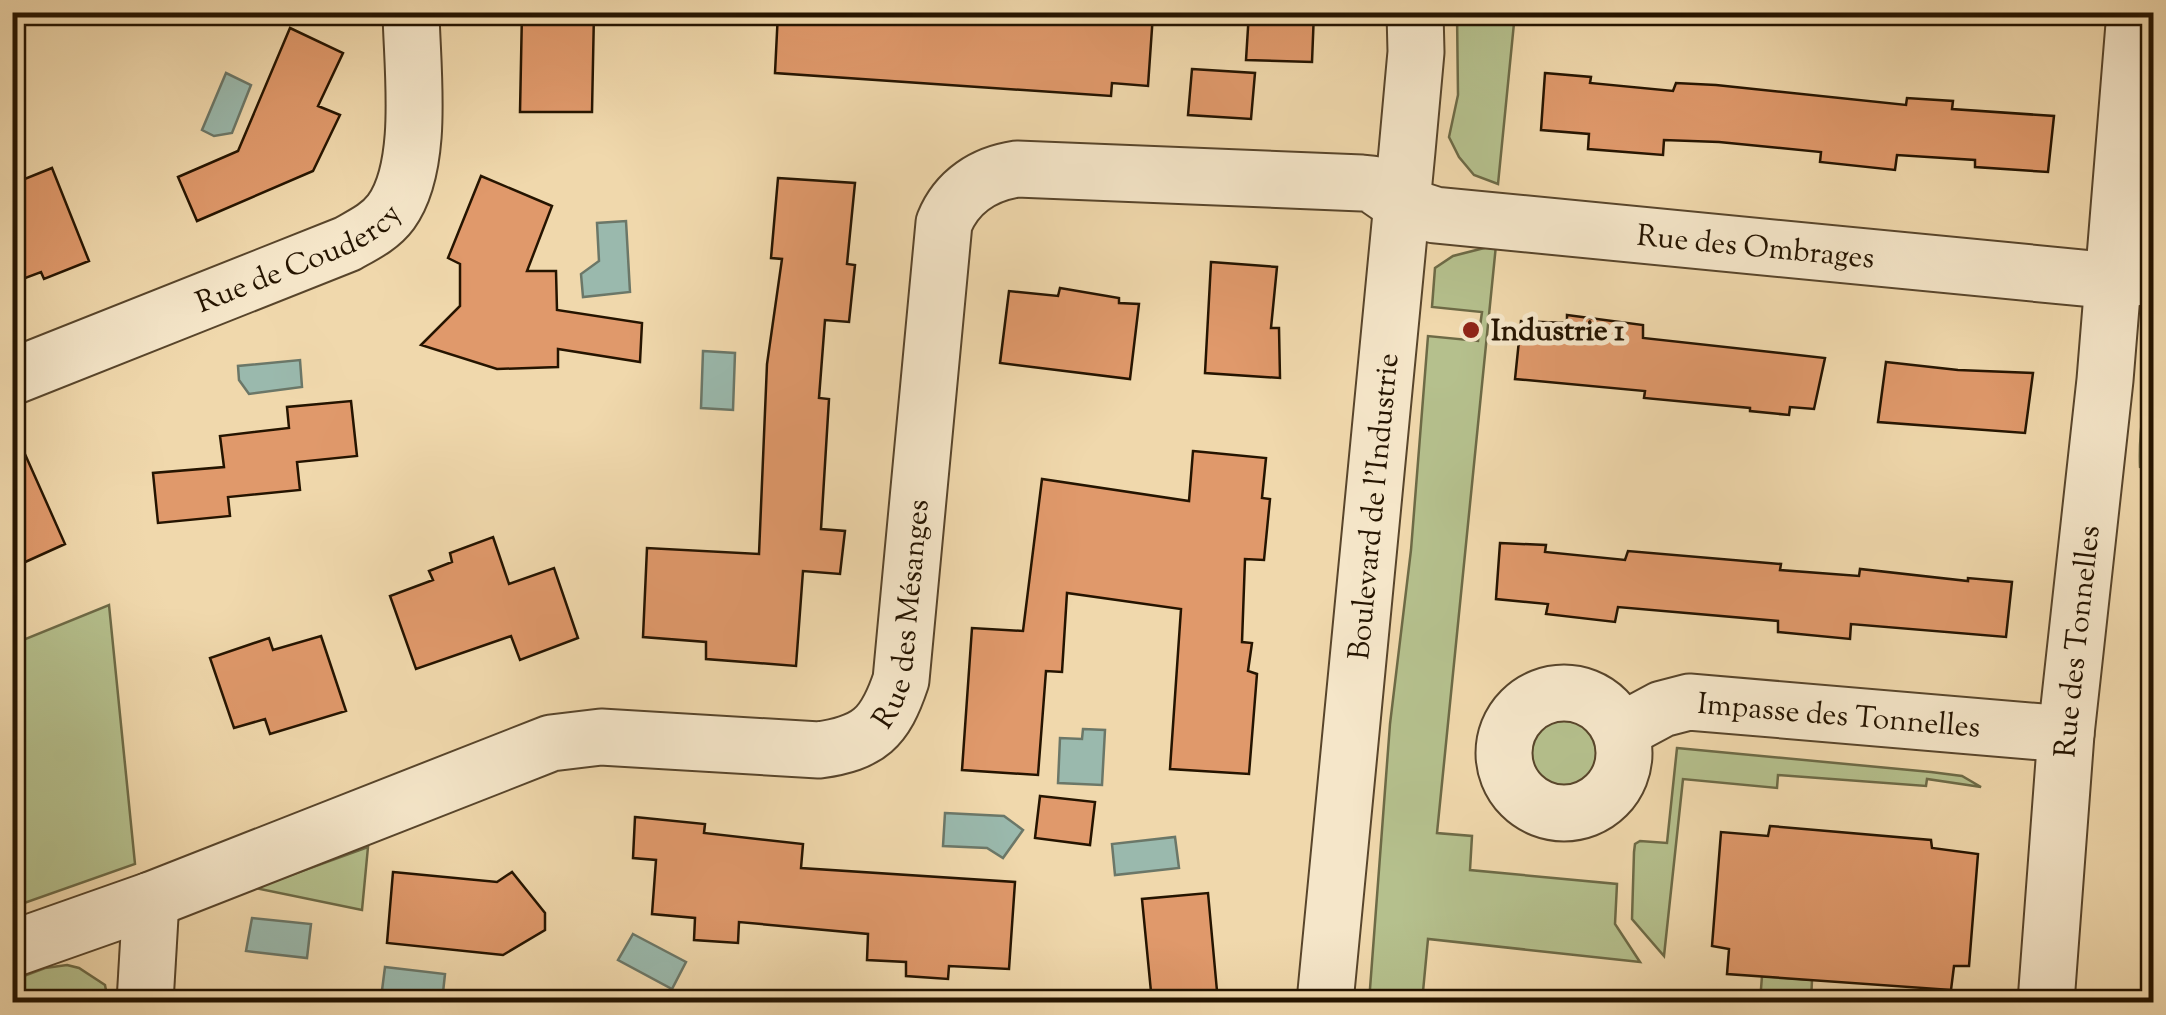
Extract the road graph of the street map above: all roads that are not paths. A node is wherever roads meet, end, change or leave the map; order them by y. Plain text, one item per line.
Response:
1 (411, 12) edge
2 (1415, 12) edge
3 (2135, 12) edge
4 (1401, 204) junction
5 (2134, 278) edge
6 (12, 376) edge
7 (1621, 731) dead end
8 (2066, 734) junction
9 (151, 900) junction
10 (12, 948) edge
11 (146, 1002) edge
12 (1325, 1002) edge
13 (2046, 1002) edge

1 - 6 street, Rue de Coudercy
2 - 4 street, Boulevard de l'Industrie
3 - 5 street
4 - 5 street, Rue des Ombrages
4 - 9 street, Rue des Mésanges
4 - 12 street, Boulevard de l'Industrie
5 - 8 street, Rue des Tonnelles
7 - 8 street, Impasse des Tonnelles
8 - 13 street, Rue des Tonnelles
9 - 10 street, Rue des Mésanges
9 - 11 street

